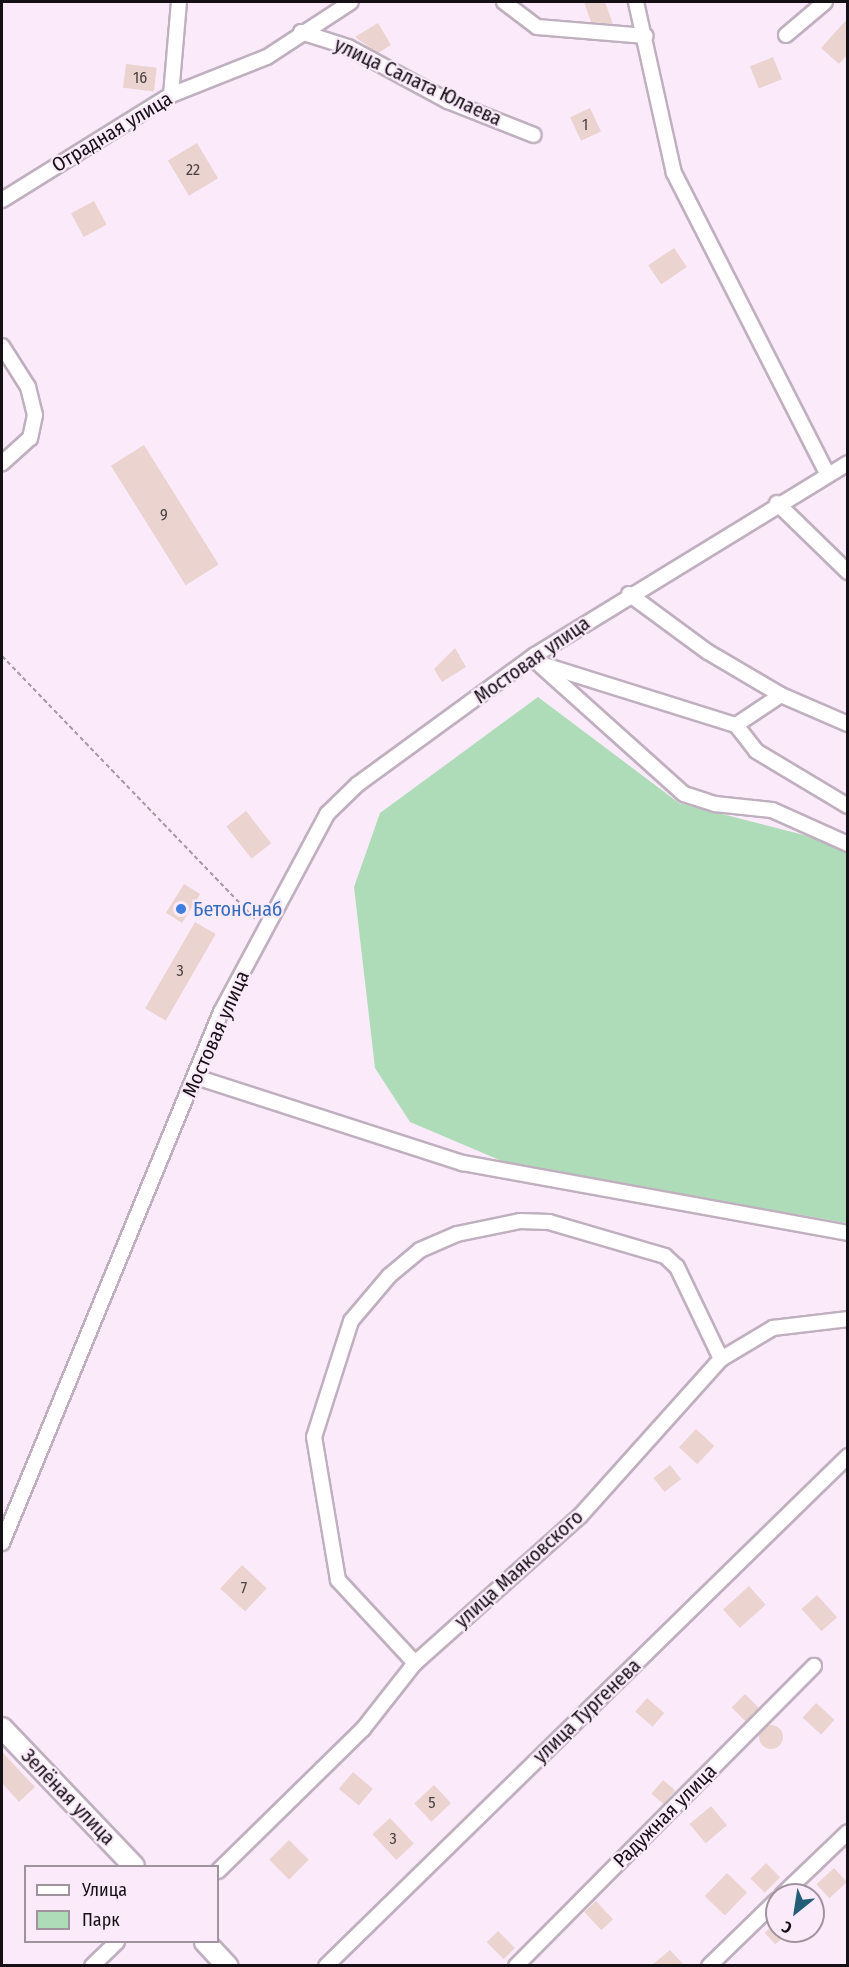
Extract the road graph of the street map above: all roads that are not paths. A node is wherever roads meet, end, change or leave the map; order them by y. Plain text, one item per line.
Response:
1 (179, 2) edge
2 (351, 2) edge
3 (504, 2) edge
4 (636, 2) edge
5 (825, 2) edge
6 (301, 32) junction
7 (786, 35) dead end
8 (646, 36) junction
9 (171, 95) junction
10 (534, 135) dead end
11 (2, 200) edge
12 (2, 346) edge
13 (2, 463) edge
14 (848, 463) edge
15 (828, 475) junction
16 (777, 503) junction
17 (848, 572) edge
18 (629, 594) junction
19 (537, 660) junction
20 (781, 694) junction
21 (848, 724) edge
22 (736, 725) junction
23 (848, 806) edge
24 (848, 844) edge
25 (196, 1077) junction
26 (848, 1233) edge
27 (848, 1319) edge
28 (721, 1359) junction
29 (848, 1456) edge
30 (2, 1543) edge
31 (415, 1663) junction
32 (814, 1666) dead end
33 (2, 1728) edge
34 (848, 1832) edge
35 (133, 1865) edge
36 (219, 1870) edge
37 (795, 1883) edge
38 (765, 1911) edge
39 (115, 1943) edge
40 (207, 1943) edge
41 (92, 1965) edge
42 (227, 1965) edge
43 (326, 1965) edge
44 (516, 1965) edge
45 (709, 1965) edge

1 - 9 street
2 - 6 street, Отрадная улица
3 - 8 street
4 - 8 street
5 - 7 street
6 - 9 street, Отрадная улица
6 - 10 street, улица Салата Юлаева
8 - 15 street
9 - 11 street, Отрадная улица
12 - 13 street
14 - 15 street, Мостовая улица
15 - 16 street, Мостовая улица
16 - 17 street
16 - 18 street, Мостовая улица
18 - 19 street, Мостовая улица
18 - 20 street
19 - 22 street
19 - 24 street
19 - 25 street, Мостовая улица
20 - 21 street
20 - 22 street
22 - 23 street
25 - 26 street
25 - 30 street, Мостовая улица
27 - 28 street, улица Маяковского
28 - 31 street, улица Маяковского
28 - 31 street
29 - 43 street, улица Тургенева
31 - 36 street, улица Маяковского
32 - 44 street, Радужная улица
33 - 35 main road, Зелёная улица
34 - 37 street
38 - 45 street
39 - 41 street
40 - 42 main road

